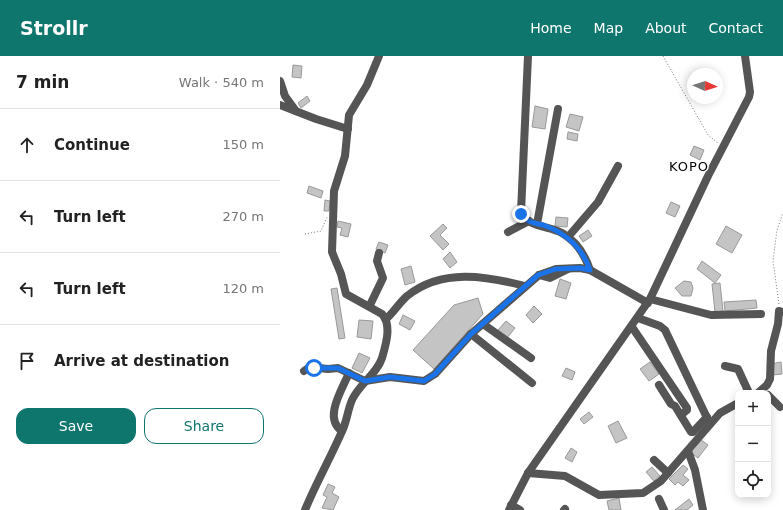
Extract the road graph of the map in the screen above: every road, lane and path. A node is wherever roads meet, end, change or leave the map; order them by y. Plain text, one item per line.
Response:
1 (379, 56) edge
2 (528, 56) edge
3 (664, 56) edge
4 (745, 56) edge
5 (280, 80) edge
6 (280, 105) edge
7 (558, 109) dead end
8 (297, 112) junction
9 (348, 129) junction
10 (723, 146) junction
11 (618, 166) dead end
12 (333, 211) junction
13 (783, 213) edge
14 (533, 222) junction
15 (508, 232) dead end
16 (305, 234) dead end
17 (568, 237) junction
18 (379, 253) dead end
19 (590, 270) junction
20 (525, 286) junction
21 (649, 301) junction
22 (779, 304) dead end
23 (370, 305) junction
24 (783, 312) edge
25 (761, 314) dead end
26 (638, 318) junction
27 (386, 319) junction
28 (483, 324) junction
29 (632, 327) junction
30 (471, 334) junction
31 (530, 358) dead end
32 (725, 366) dead end
33 (304, 371) dead end
34 (349, 373) junction
35 (365, 381) junction
36 (532, 383) dead end
37 (659, 385) dead end
38 (748, 390) edge
39 (765, 390) edge
40 (678, 394) junction
41 (771, 399) edge
42 (670, 401) junction
43 (735, 405) edge
44 (780, 407) dead end
45 (681, 415) junction
46 (708, 420) junction
47 (342, 431) junction
48 (688, 451) junction
49 (654, 460) dead end
50 (528, 473) junction
51 (668, 473) junction
52 (659, 500) dead end
53 (510, 507) edge
54 (305, 510) edge
55 (520, 510) edge
56 (664, 510) edge
57 (703, 510) edge

1 - 9 street
2 - 14 street
3 - 10 path
4 - 10 street
5 - 8 street
6 - 8 street
7 - 14 street
8 - 9 street
9 - 12 street
10 - 21 street
11 - 17 street
12 - 16 path
12 - 23 street
13 - 22 path
14 - 15 street
14 - 17 street
17 - 19 street
18 - 23 street
19 - 20 street
19 - 21 street
20 - 27 street
20 - 28 street
21 - 25 street
21 - 26 street
23 - 27 street
24 - 39 street
26 - 29 street
26 - 46 street
27 - 35 street
28 - 30 street
28 - 31 street
29 - 40 street
29 - 50 street
30 - 35 street
30 - 36 street
32 - 38 street
33 - 34 street
34 - 35 street
34 - 47 street
35 - 47 street
37 - 42 street
40 - 42 street
40 - 45 street
41 - 44 street
42 - 45 street
43 - 46 street
45 - 46 street
46 - 48 street
47 - 54 street
48 - 51 street
48 - 57 street
49 - 51 street
50 - 51 street
50 - 53 street
52 - 56 street
53 - 55 street

